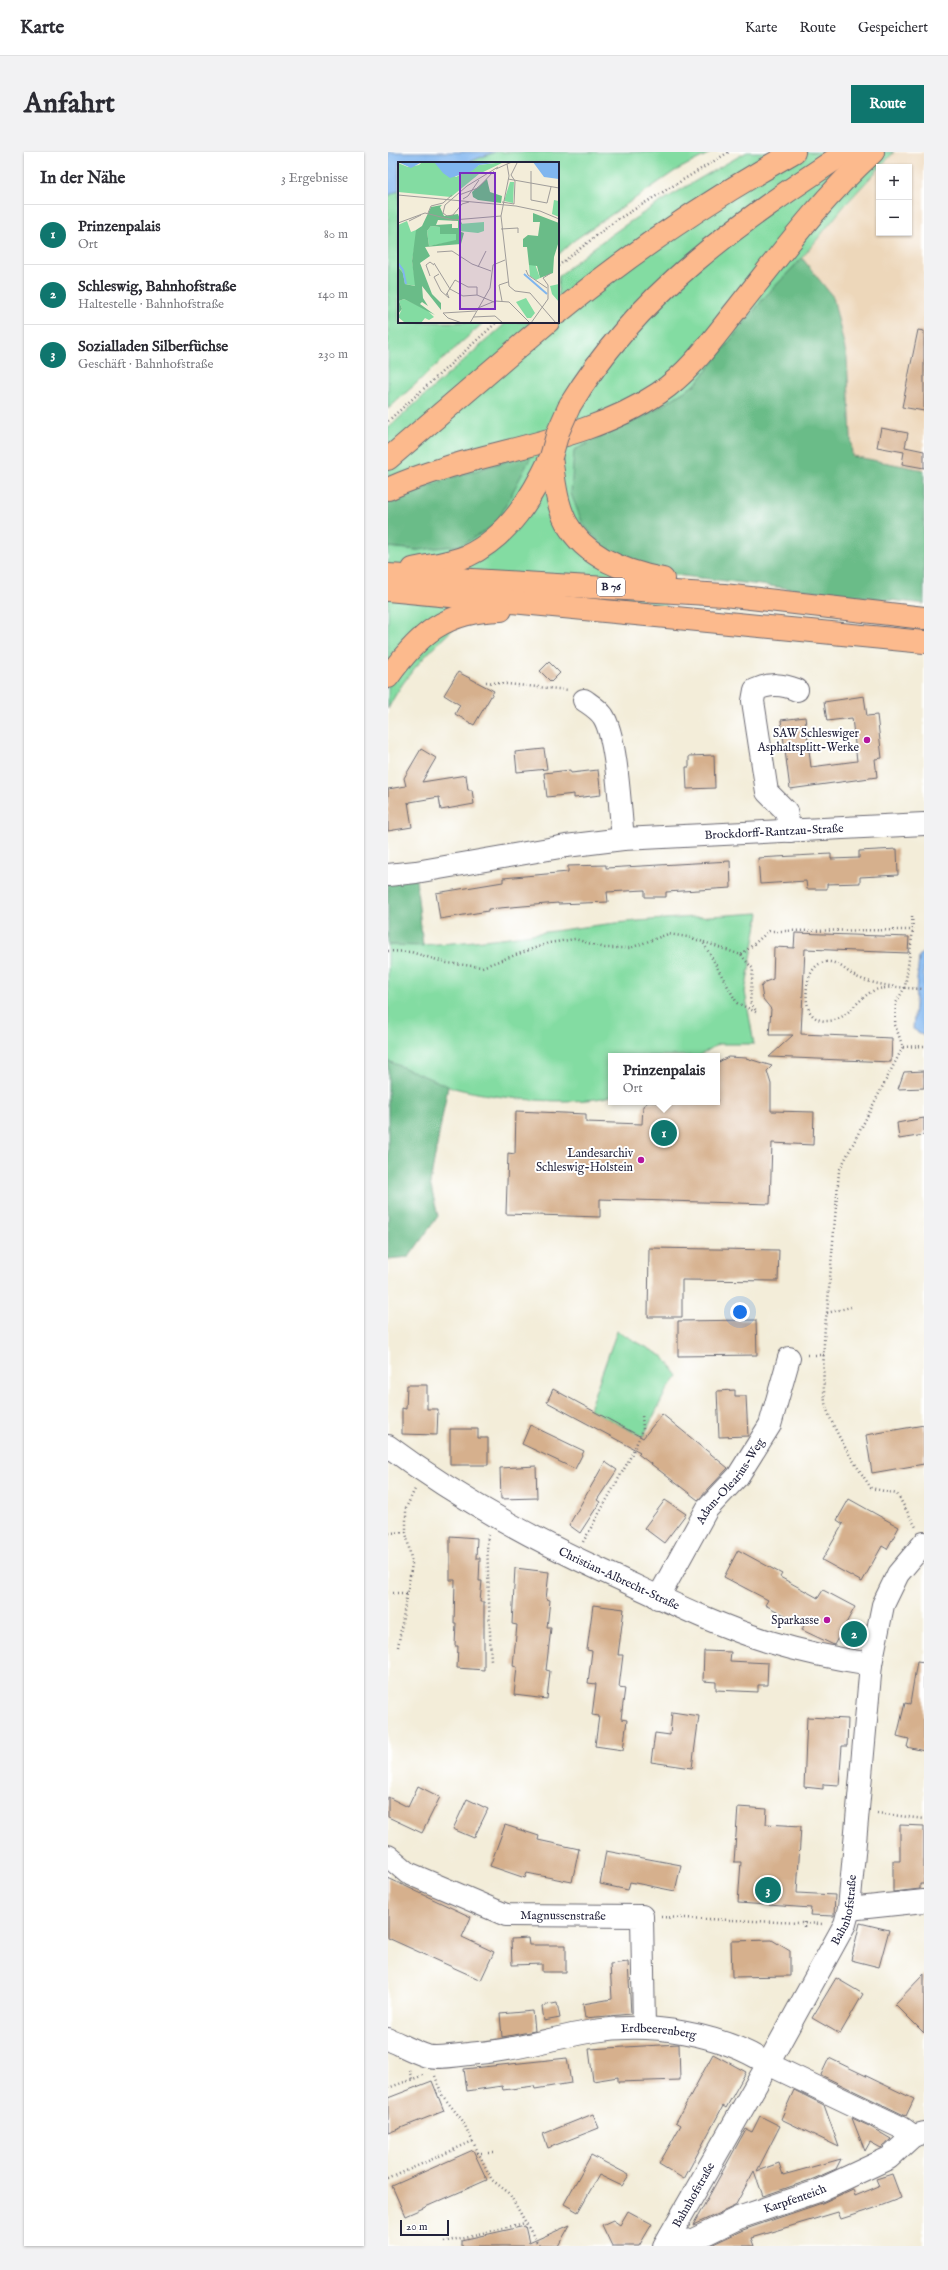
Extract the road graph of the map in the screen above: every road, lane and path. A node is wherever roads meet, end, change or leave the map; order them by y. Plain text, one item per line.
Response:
1 (729, 152) edge
2 (794, 152) edge
3 (846, 152) edge
4 (873, 152) edge
5 (559, 265) edge
6 (559, 312) edge
7 (496, 323) edge
8 (547, 323) edge
9 (388, 421) edge
10 (551, 457) junction
11 (388, 459) edge
12 (388, 489) edge
13 (388, 575) edge
14 (388, 590) edge
15 (834, 607) junction
16 (602, 610) junction
17 (918, 617) edge
18 (924, 642) edge
19 (388, 677) edge
20 (486, 682) dead end
21 (797, 690) dead end
22 (584, 700) joint
23 (924, 824) edge
24 (790, 831) junction
25 (623, 839) junction
26 (388, 875) edge
27 (912, 916) dead end
28 (913, 930) junction
29 (703, 942) junction
30 (388, 951) edge
31 (741, 955) junction
32 (893, 987) junction
33 (905, 987) junction
34 (924, 989) edge
35 (924, 1046) edge
36 (903, 1047) junction
37 (851, 1307) dead end
38 (827, 1313) junction
39 (824, 1356) junction
40 (797, 1357) joint
41 (642, 1415) dead end
42 (388, 1446) edge
43 (425, 1473) junction
44 (496, 1517) junction
45 (406, 1532) junction
46 (389, 1533) edge
47 (920, 1535) edge
48 (574, 1558) junction
49 (393, 1594) dead end
50 (407, 1594) junction
51 (658, 1598) junction
52 (398, 1647) dead end
53 (491, 1662) dead end
54 (871, 1664) junction
55 (858, 1811) junction
56 (924, 1819) edge
57 (388, 1856) edge
58 (924, 1901) edge
59 (849, 1909) junction
60 (642, 1916) junction
61 (804, 1922) junction
62 (826, 1924) dead end
63 (804, 1930) dead end
64 (644, 2027) junction
65 (388, 2038) edge
66 (431, 2064) junction
67 (768, 2064) junction
68 (388, 2088) edge
69 (919, 2134) edge
70 (473, 2141) junction
71 (477, 2153) junction
72 (496, 2153) dead end
73 (388, 2179) edge
74 (525, 2223) junction
75 (667, 2241) edge
76 (444, 2242) dead end
77 (538, 2246) edge

1 - 5 path
2 - 6 highway
3 - 10 highway, bridge
4 - 12 highway
7 - 9 path
8 - 11 highway
10 - 13 highway
10 - 15 highway
13 - 15 highway, B 76
14 - 16 highway, B 76
15 - 17 highway, B 76
16 - 18 highway, B 76
16 - 19 highway
20 - 22 path
21 - 24 street
22 - 25 street
23 - 24 street, Brockdorff-Rantzau-Straße
24 - 25 street, Brockdorff-Rantzau-Straße
25 - 26 street, Brockdorff-Rantzau-Straße
27 - 28 path
28 - 31 path
28 - 33 path
29 - 30 path
29 - 31 path
29 - 31 path
32 - 32 path
32 - 33 path
33 - 34 path
33 - 36 path
35 - 36 path
36 - 38 path
37 - 38 path
38 - 39 path
39 - 40 path
39 - 47 path
40 - 51 street, Adam-Olearius-Weg
41 - 48 path
42 - 43 street, Christian-Albrecht-Straße
43 - 44 street, Christian-Albrecht-Straße
43 - 45 path
44 - 48 street, Christian-Albrecht-Straße
44 - 53 path
45 - 46 path
45 - 50 path
47 - 54 street, Bahnhofstraße
48 - 51 street, Christian-Albrecht-Straße
49 - 50 path
50 - 52 path
51 - 54 street, Christian-Albrecht-Straße
54 - 55 street, Bahnhofstraße
55 - 56 path
55 - 59 street, Bahnhofstraße
57 - 60 street, Magnussenstraße
58 - 59 street
59 - 67 street, Bahnhofstraße
60 - 61 path
60 - 64 street
61 - 62 path
61 - 63 path
64 - 66 street, Erdbeerenberg
64 - 67 street, Erdbeerenberg
65 - 66 street, Erdbeerenberg
66 - 68 path
66 - 70 path
67 - 69 street, Erdbeerenberg
67 - 75 street, Bahnhofstraße
69 - 75 street, Karpfenteich
70 - 71 path
70 - 73 path
71 - 72 path
71 - 74 path
74 - 76 path
74 - 77 path

